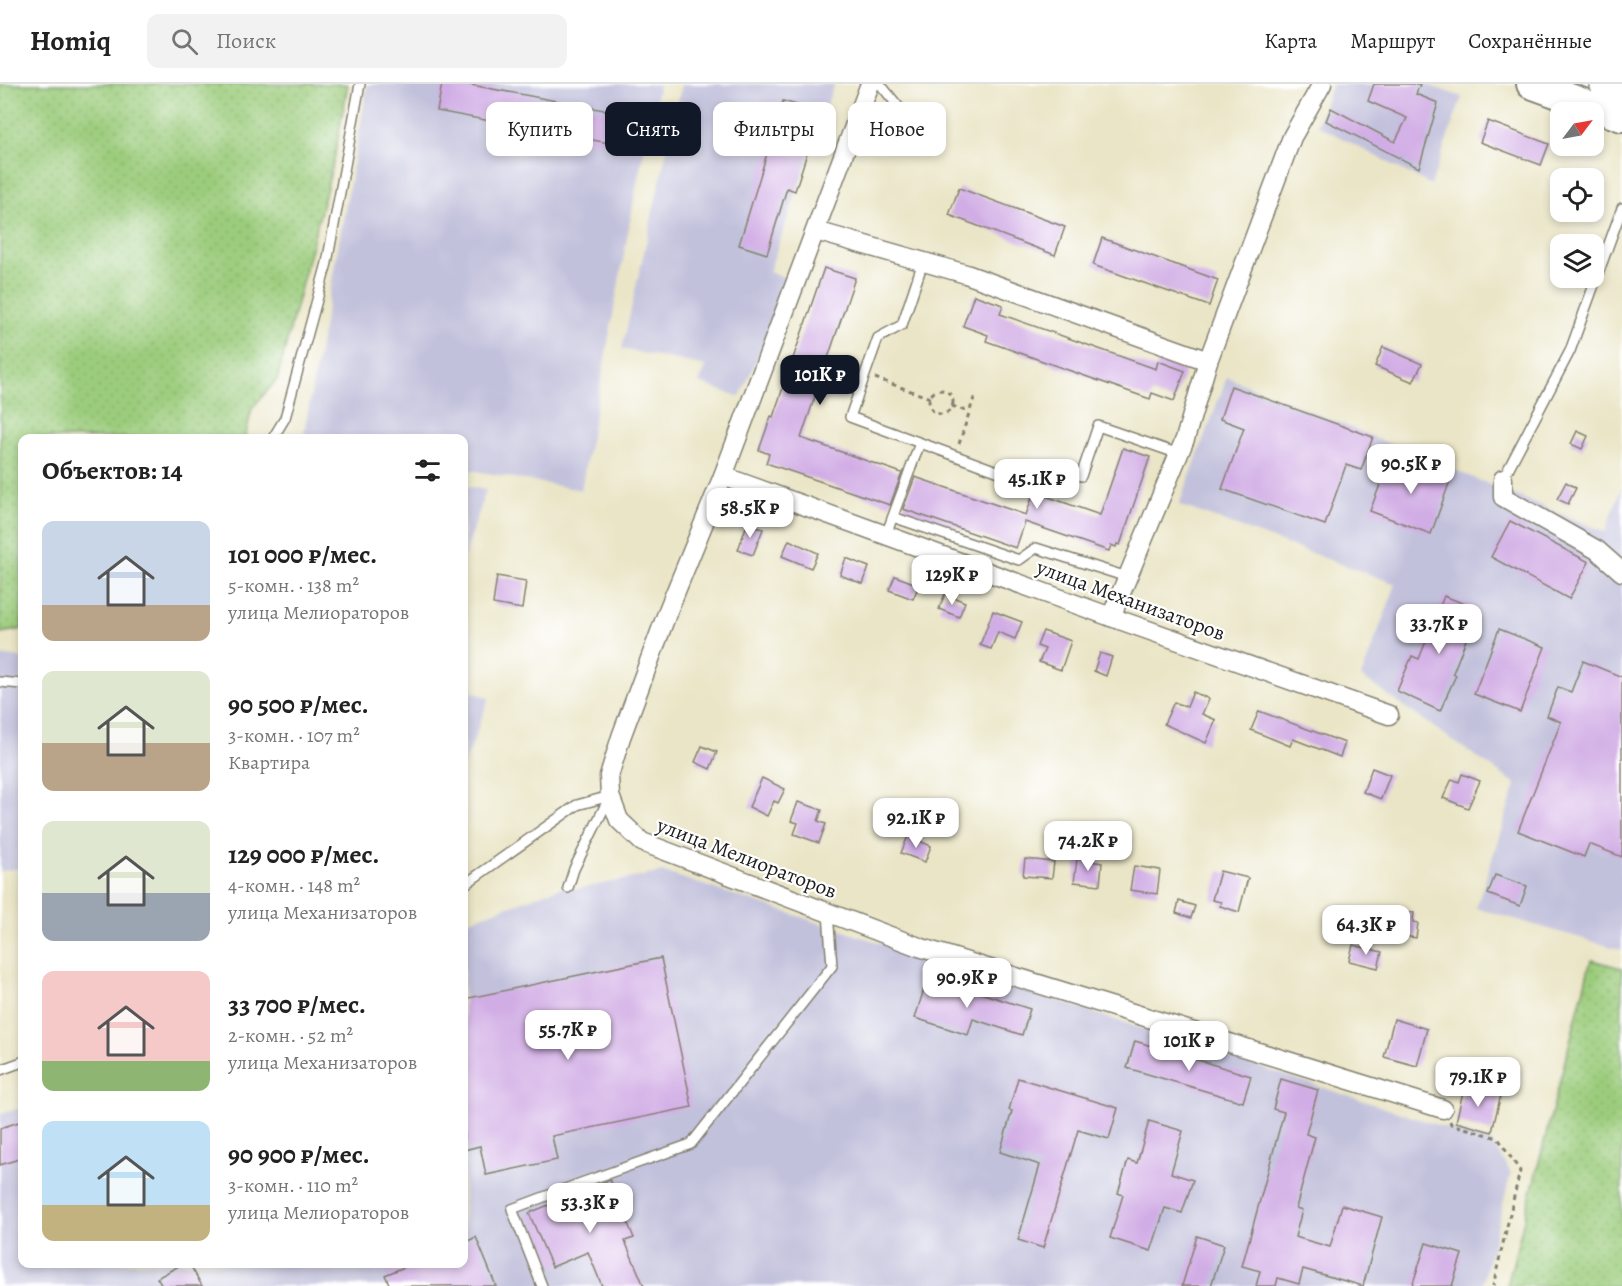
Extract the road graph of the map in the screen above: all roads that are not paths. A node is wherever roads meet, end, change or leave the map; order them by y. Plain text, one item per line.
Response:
1 (360, 84) edge
2 (870, 84) edge
3 (880, 84) edge
4 (1322, 84) edge
5 (1531, 84) edge
6 (1604, 84) edge
7 (1622, 91) edge
8 (895, 102) edge
9 (1622, 117) edge
10 (1622, 208) edge
11 (816, 231) junction
12 (923, 262) junction
13 (1208, 361) junction
14 (275, 434) edge
15 (920, 443) junction
16 (1179, 454) junction
17 (723, 476) junction
18 (1503, 479) joint
19 (892, 517) junction
20 (886, 536) junction
21 (1622, 572) edge
22 (1127, 578) junction
23 (1111, 617) junction
24 (0, 682) edge
25 (18, 684) edge
26 (1389, 715) dead end
27 (610, 796) junction
28 (468, 882) edge
29 (568, 888) dead end
30 (828, 913) junction
31 (18, 1063) edge
32 (0, 1070) edge
33 (1443, 1109) road end
34 (542, 1286) edge

1 - 14 lane
2 - 11 street, улица Мелиораторов
3 - 8 lane
4 - 13 street
5 - 9 main road
6 - 7 main road
10 - 18 lane
11 - 12 street
11 - 17 street, улица Мелиораторов
12 - 13 street
12 - 15 lane
13 - 16 street
15 - 16 lane
15 - 19 lane
16 - 22 street
17 - 20 street, улица Механизаторов
17 - 27 street, улица Мелиораторов
18 - 21 street
19 - 20 lane
19 - 22 lane
20 - 23 street, улица Механизаторов
22 - 23 street
23 - 26 street, улица Механизаторов
24 - 25 lane
27 - 28 lane
27 - 29 lane
27 - 30 street, улица Мелиораторов
30 - 33 street, улица Мелиораторов
30 - 34 lane
31 - 32 lane

